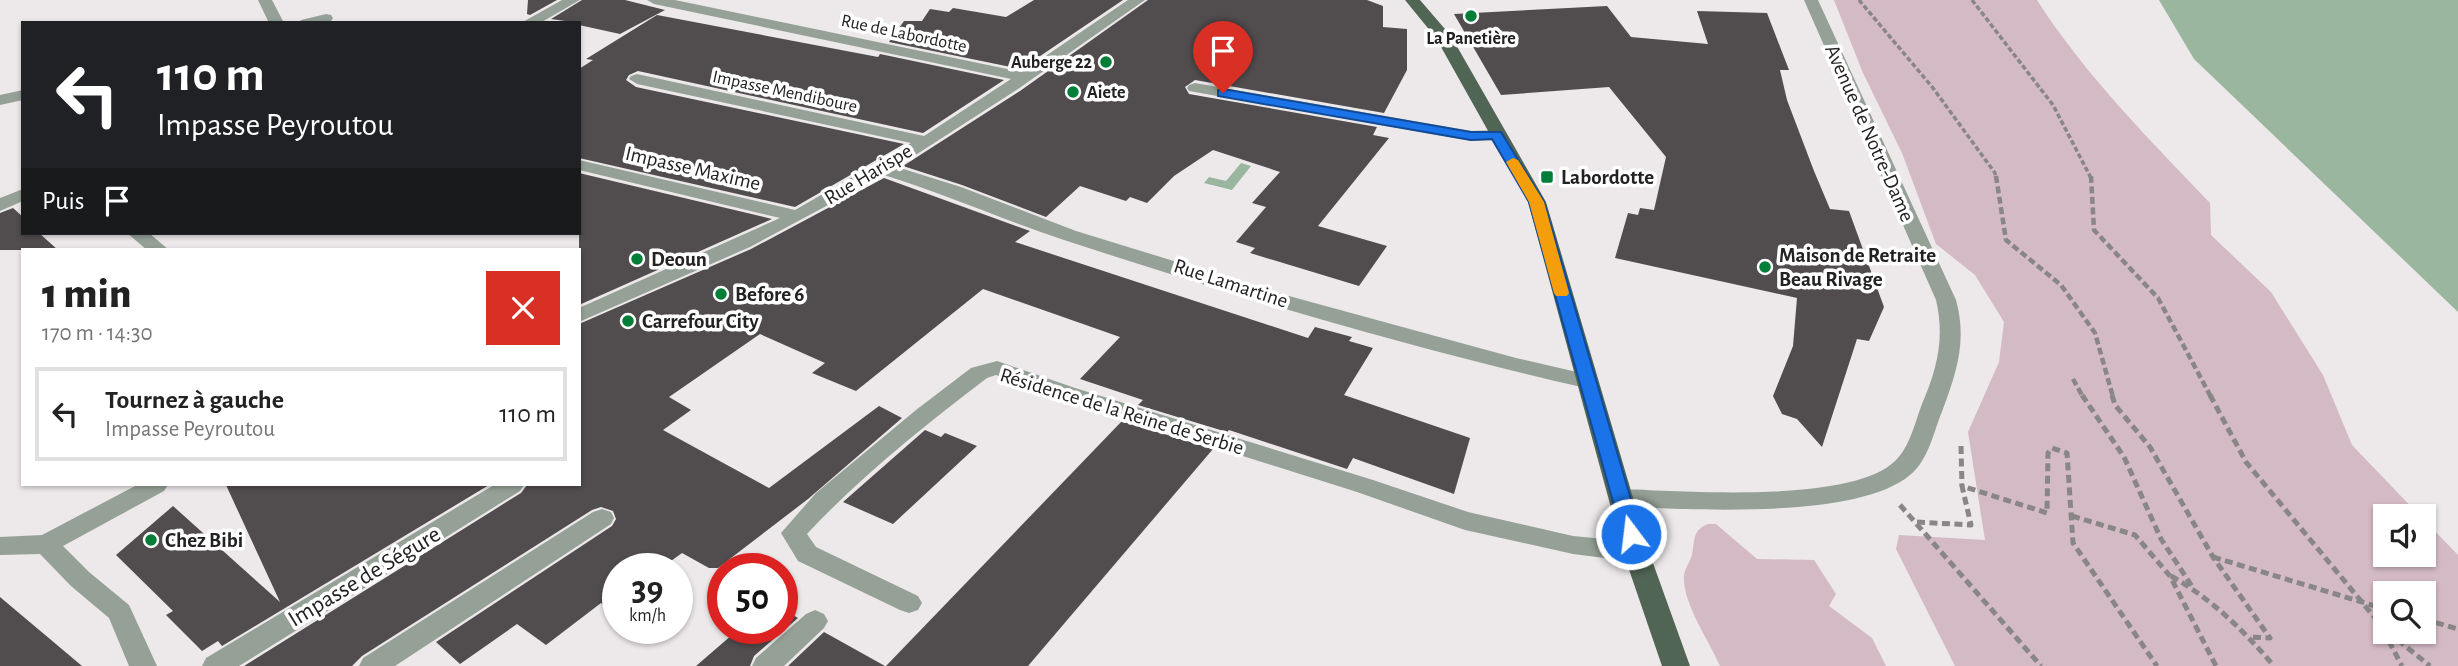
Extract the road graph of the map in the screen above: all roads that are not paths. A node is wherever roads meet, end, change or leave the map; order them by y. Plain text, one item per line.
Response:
1 (265, 0) edge
2 (573, 0) edge
3 (654, 0) edge
4 (1138, 0) edge
5 (1412, 0) edge
6 (1811, 0) edge
7 (326, 18) dead end
8 (276, 21) edge
9 (314, 21) edge
10 (531, 21) edge
11 (1024, 77) junction
12 (638, 79) dead end
13 (1195, 88) dead end
14 (21, 95) edge
15 (0, 100) edge
16 (1497, 135) junction
17 (924, 141) junction
18 (581, 165) edge
19 (881, 168) junction
20 (21, 195) edge
21 (0, 205) edge
22 (797, 216) junction
23 (140, 235) edge
24 (156, 248) edge
25 (581, 315) edge
26 (1586, 381) junction
27 (154, 486) edge
28 (510, 486) edge
29 (1622, 498) junction
30 (602, 518) dead end
31 (46, 544) junction
32 (0, 546) edge
33 (1636, 552) junction
34 (909, 603) dead end
35 (816, 621) dead end
36 (143, 666) edge
37 (216, 666) edge
38 (373, 666) edge
39 (766, 666) edge
40 (1676, 666) edge

1 - 8 street
2 - 10 street
3 - 11 street, Rue de Labordotte
4 - 11 street, Rue Harispe
5 - 16 main road
6 - 29 street, Avenue de Notre-Dame
7 - 9 street
11 - 17 street, Rue Harispe
12 - 17 street, Impasse Mendiboure
13 - 16 street
14 - 15 street
16 - 26 main road
17 - 19 street, Rue Harispe
18 - 22 street, Impasse Maxime
19 - 22 street, Rue Harispe
19 - 26 street, Rue Lamartine
20 - 21 street
22 - 25 street, Rue Harispe
23 - 24 street
26 - 29 main road
27 - 31 street
28 - 37 street, Impasse de Ségure
29 - 33 main road
30 - 38 street
31 - 32 street
31 - 36 street
33 - 34 street, Résidence de la Reine de Serbie
33 - 40 main road
35 - 39 street

